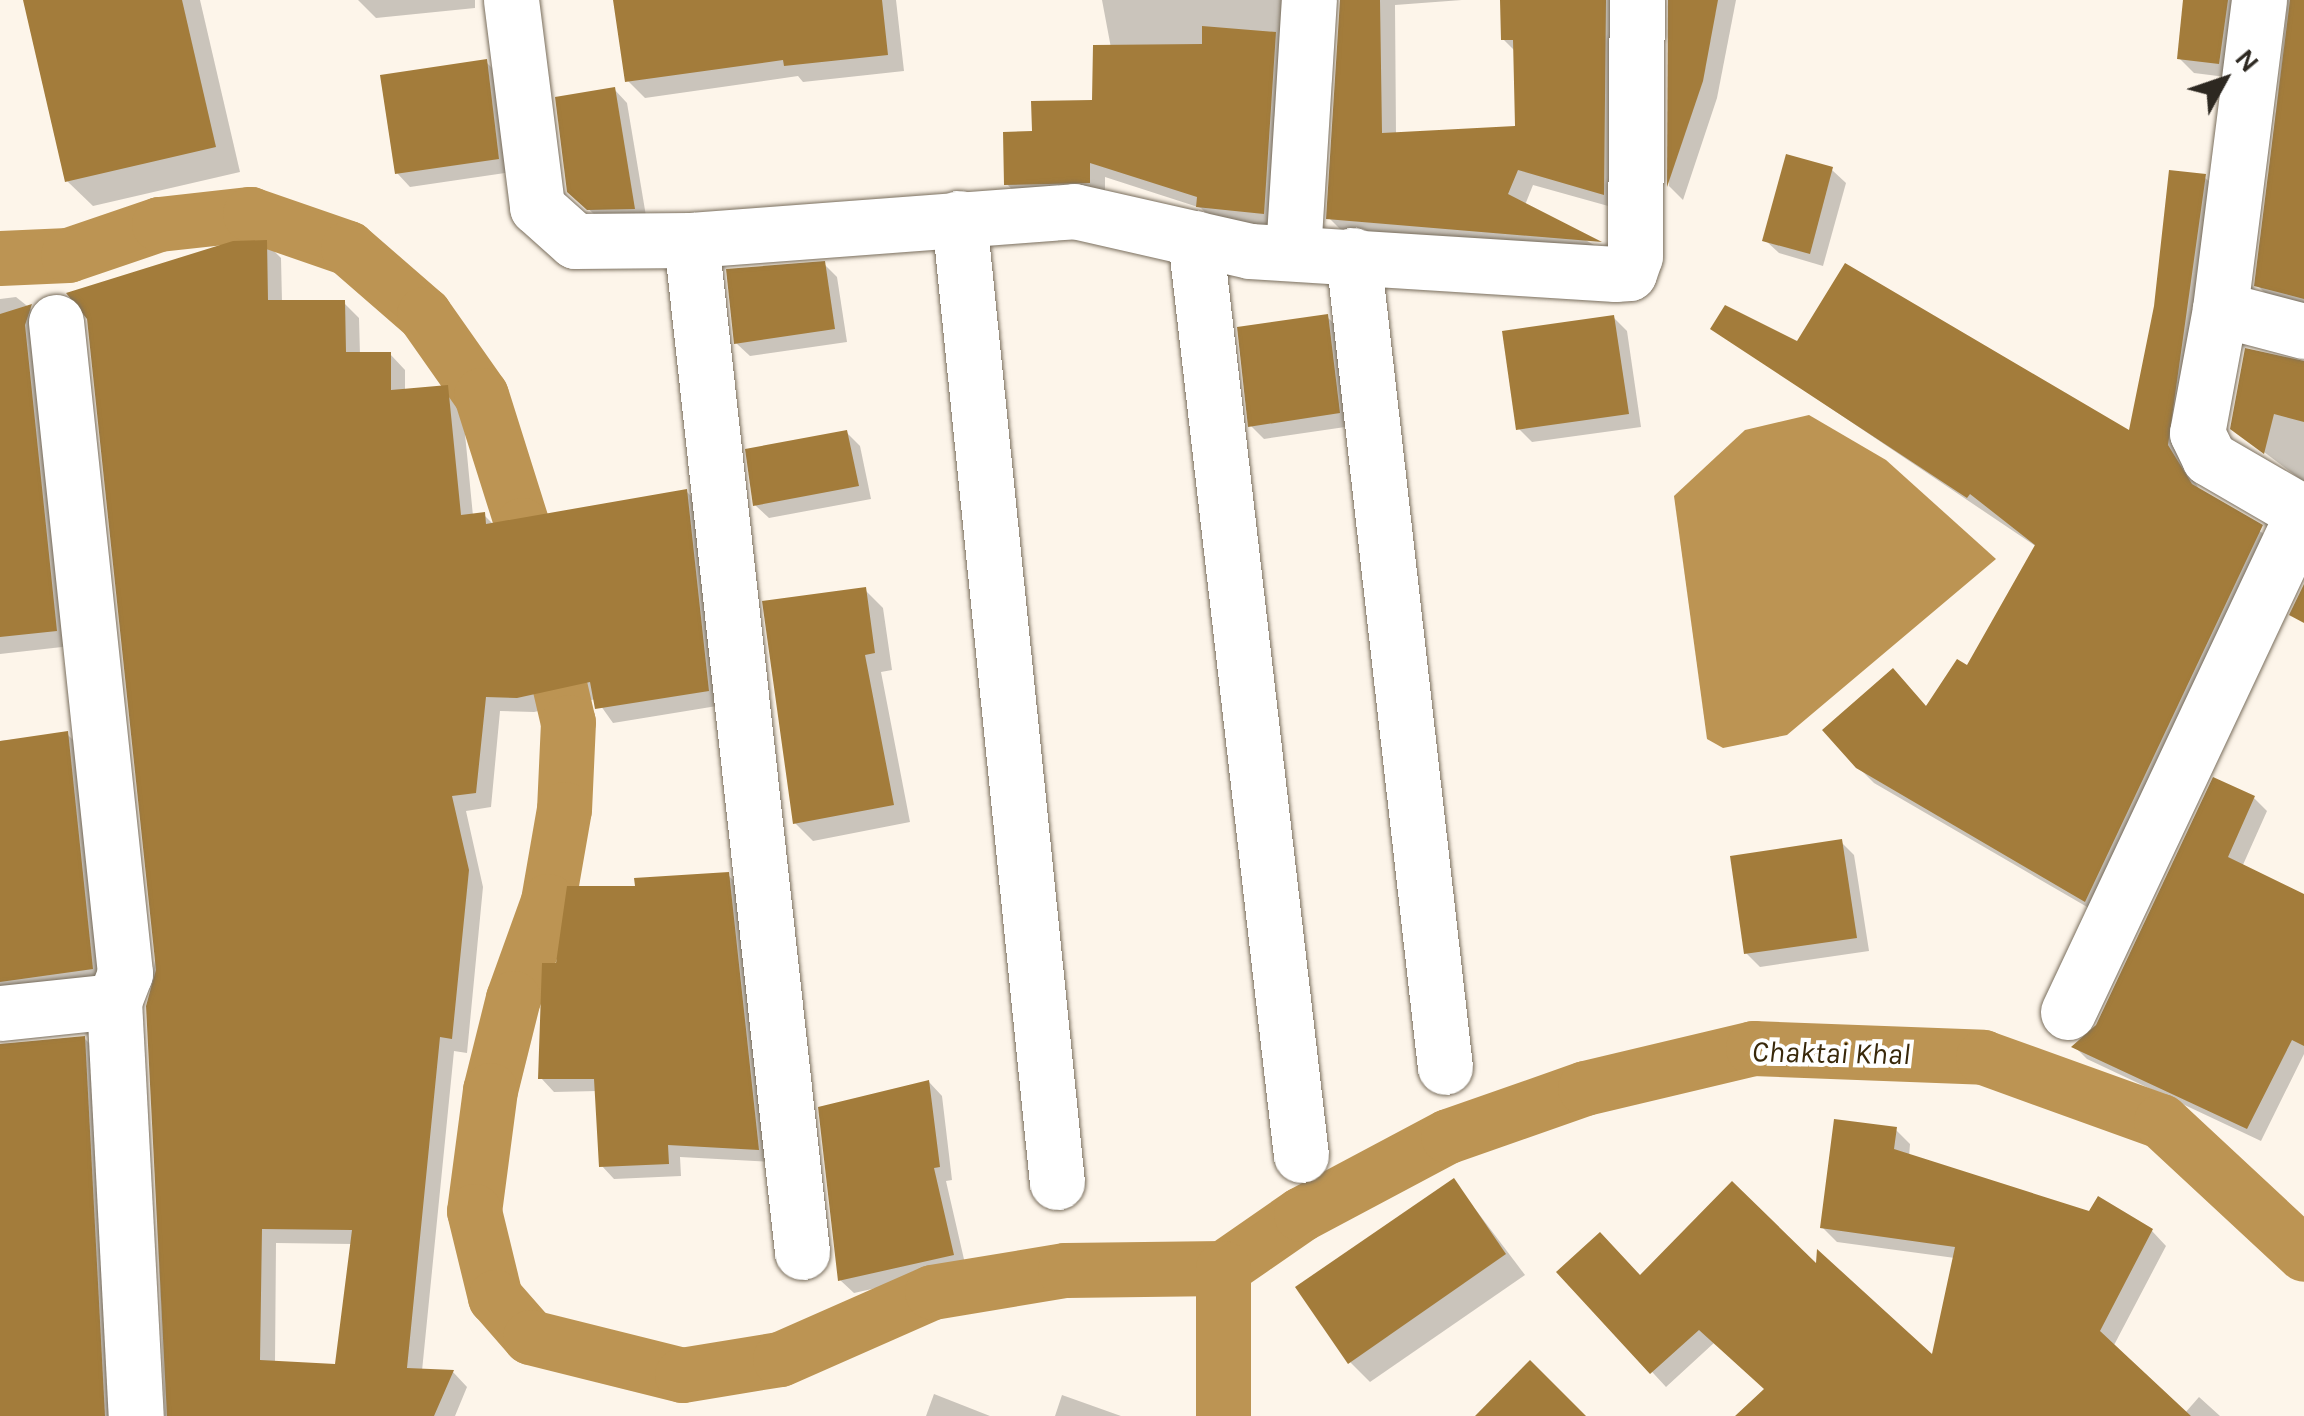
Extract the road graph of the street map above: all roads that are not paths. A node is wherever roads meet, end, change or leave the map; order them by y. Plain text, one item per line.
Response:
1 (511, 0) edge
2 (1309, 0) edge
3 (1638, 0) edge
4 (2259, 0) edge
5 (960, 218) junction
6 (1194, 238) junction
7 (691, 240) junction
8 (1293, 252) junction
9 (1353, 255) junction
10 (2220, 309) junction
11 (56, 322) dead end
12 (2304, 332) edge
13 (2304, 513) edge
14 (114, 1001) junction
15 (2068, 1012) dead end
16 (0, 1014) edge
17 (1445, 1066) dead end
18 (1301, 1155) dead end
19 (1057, 1182) dead end
20 (802, 1252) dead end
21 (136, 1416) edge

1 - 7 street
2 - 8 street
3 - 9 street
4 - 10 street
5 - 6 street
5 - 7 street
5 - 19 street
6 - 8 street
6 - 18 street
7 - 20 street
8 - 9 street
9 - 17 street
10 - 12 street
10 - 13 street
11 - 14 street
13 - 15 street
14 - 16 street
14 - 21 street

